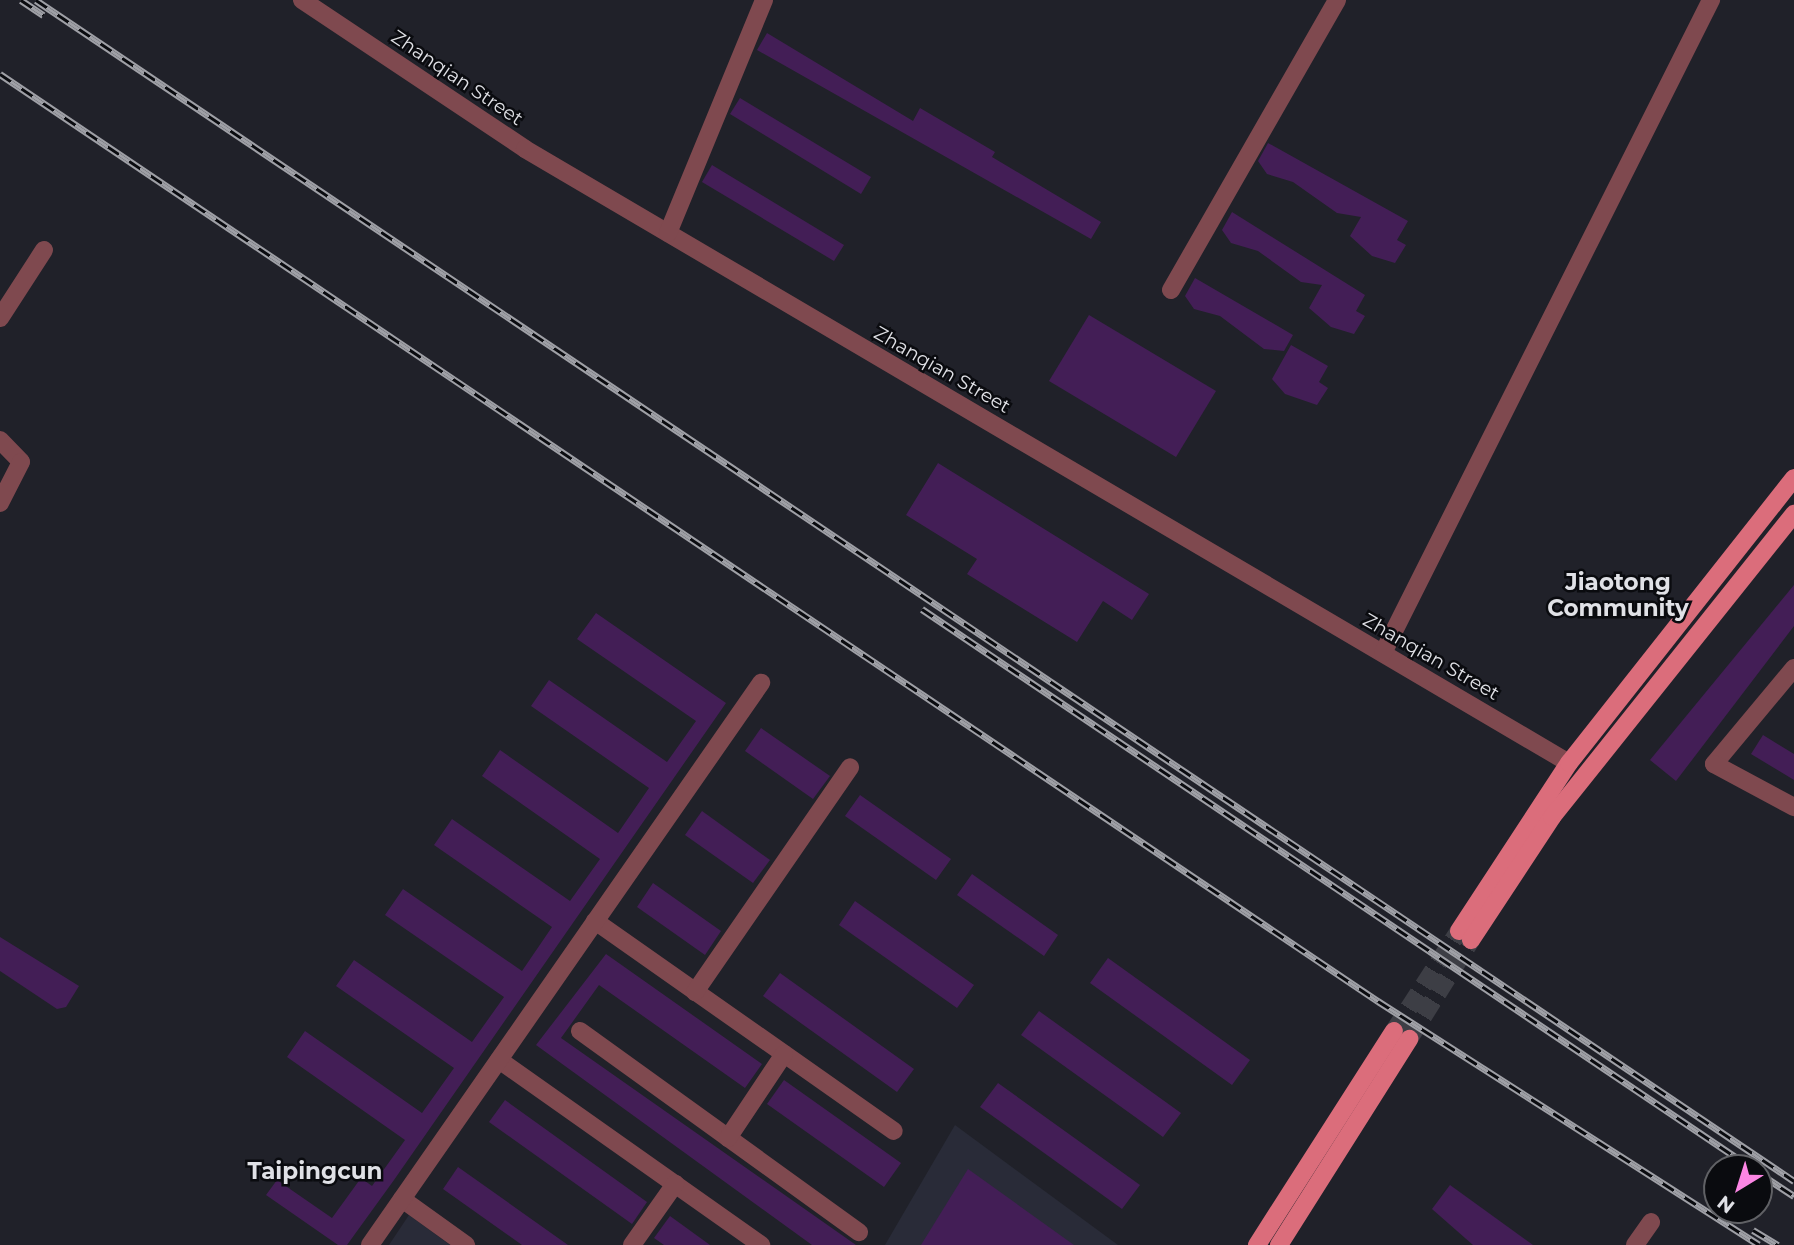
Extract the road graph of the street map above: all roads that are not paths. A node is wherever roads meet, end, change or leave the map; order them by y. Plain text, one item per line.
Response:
1 (302, 0) edge
2 (764, 0) edge
3 (1337, 0) edge
4 (1711, 0) edge
5 (668, 233) junction
6 (44, 250) dead end
7 (1171, 290) dead end
8 (0, 318) edge
9 (0, 440) edge
10 (1794, 478) edge
11 (0, 503) edge
12 (1791, 523) edge
13 (1383, 653) junction
14 (1794, 668) edge
15 (761, 683) dead end
16 (1569, 763) junction
17 (850, 767) dead end
18 (1794, 807) edge
19 (595, 921) junction
20 (695, 992) junction
21 (580, 1031) dead end
22 (784, 1054) junction
23 (499, 1060) junction
24 (894, 1131) dead end
25 (728, 1138) junction
26 (675, 1184) junction
27 (402, 1199) junction
28 (1651, 1222) dead end
29 (859, 1232) dead end
30 (370, 1245) edge
31 (466, 1245) edge
32 (632, 1245) edge
33 (761, 1245) edge
34 (1257, 1245) edge
35 (1279, 1245) edge
36 (1635, 1245) edge

1 - 5 street, Zhanqian Street
2 - 5 street
3 - 7 street
4 - 13 street
5 - 13 street, Zhanqian Street
6 - 8 street
9 - 11 street
10 - 16 main road
12 - 16 main road
13 - 16 street, Zhanqian Street
14 - 18 street
15 - 19 street
17 - 20 street
19 - 20 street
19 - 23 street
20 - 22 street
21 - 25 street
22 - 24 street
22 - 25 street
23 - 26 street
23 - 27 street
25 - 29 street
26 - 32 street
26 - 33 street
27 - 30 street
27 - 31 street
28 - 36 street
34 - 35 main road

